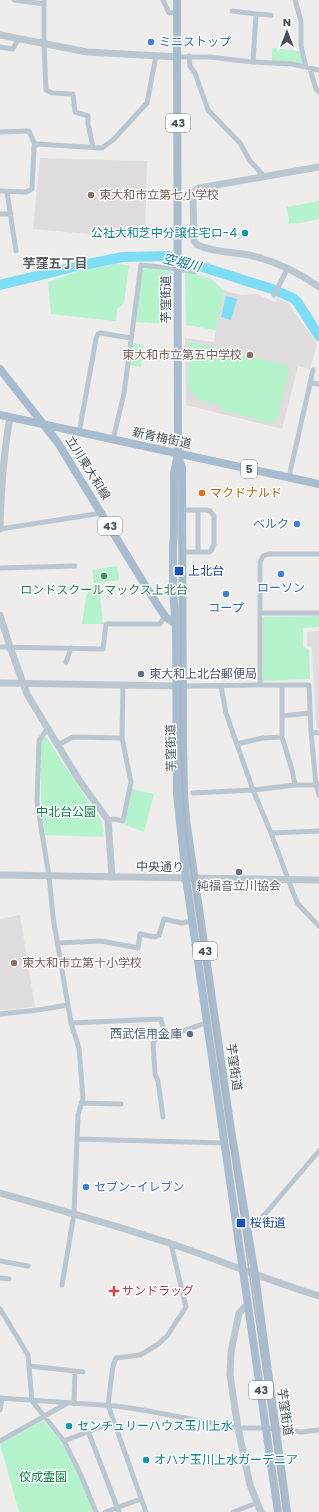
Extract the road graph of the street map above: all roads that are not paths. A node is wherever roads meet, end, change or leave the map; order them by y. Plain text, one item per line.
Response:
1 (14, 0) edge
2 (163, 0) edge
3 (177, 0) edge
4 (295, 0) edge
5 (44, 2) edge
6 (232, 11) dead end
7 (177, 12) junction
8 (256, 14) junction
9 (271, 15) dead end
10 (0, 35) edge
11 (18, 39) junction
12 (44, 44) junction
13 (0, 47) edge
14 (156, 56) junction
15 (190, 56) junction
16 (178, 57) junction
17 (253, 62) junction
18 (308, 68) junction
19 (319, 70) edge
20 (319, 92) edge
21 (0, 132) edge
22 (34, 145) junction
23 (93, 147) junction
24 (319, 167) edge
25 (264, 176) junction
26 (0, 191) edge
27 (7, 192) junction
28 (178, 198) junction
29 (193, 198) junction
30 (0, 214) edge
31 (11, 214) junction
32 (16, 251) dead end
33 (178, 266) junction
34 (288, 268) junction
35 (196, 272) dead end
36 (319, 288) edge
37 (274, 295) dead end
38 (131, 338) junction
39 (0, 369) edge
40 (313, 370) dead end
41 (310, 382) junction
42 (319, 384) edge
43 (0, 415) edge
44 (10, 418) junction
45 (46, 425) junction
46 (69, 430) junction
47 (79, 432) junction
48 (113, 440) junction
49 (60, 445) junction
50 (178, 454) junction
51 (1, 475) edge
52 (289, 477) junction
53 (319, 484) edge
54 (182, 510) junction
55 (198, 510) junction
56 (102, 513) junction
57 (174, 521) junction
58 (0, 529) edge
59 (183, 552) junction
60 (198, 552) junction
61 (319, 554) edge
62 (75, 566) dead end
63 (0, 568) edge
64 (260, 613) junction
65 (319, 613) edge
66 (0, 615) edge
67 (165, 616) junction
68 (179, 624) junction
69 (0, 647) edge
70 (10, 647) junction
71 (71, 648) junction
72 (66, 662) dead end
73 (0, 683) edge
74 (22, 683) junction
75 (123, 685) junction
76 (260, 685) junction
77 (180, 686) junction
78 (221, 686) junction
79 (282, 686) junction
80 (310, 713) junction
81 (282, 716) junction
82 (47, 729) junction
83 (311, 732) junction
84 (319, 733) edge
85 (282, 737) junction
86 (122, 738) junction
87 (237, 744) junction
88 (58, 746) junction
89 (295, 785) junction
90 (318, 785) edge
91 (253, 790) junction
92 (193, 792) dead end
93 (319, 795) edge
94 (108, 820) junction
95 (319, 831) edge
96 (271, 833) junction
97 (0, 875) edge
98 (49, 876) junction
99 (112, 877) junction
100 (190, 878) junction
101 (289, 880) junction
102 (319, 880) edge
103 (193, 921) junction
104 (319, 926) edge
105 (58, 944) junction
106 (68, 1005) junction
107 (0, 1014) edge
108 (208, 1022) junction
109 (71, 1023) junction
110 (165, 1035) junction
111 (81, 1103) junction
112 (120, 1104) dead end
113 (163, 1117) dead end
114 (77, 1139) junction
115 (225, 1143) junction
116 (319, 1151) edge
117 (0, 1193) edge
118 (74, 1214) junction
119 (246, 1226) junction
120 (171, 1244) junction
121 (0, 1261) edge
122 (28, 1266) dead end
123 (242, 1269) junction
124 (255, 1275) junction
125 (0, 1278) edge
126 (9, 1279) dead end
127 (62, 1285) dead end
128 (319, 1296) edge
129 (248, 1304) junction
130 (0, 1309) edge
131 (30, 1366) junction
132 (75, 1371) junction
133 (83, 1372) dead end
134 (1, 1398) edge
135 (32, 1401) junction
136 (67, 1403) junction
137 (74, 1404) junction
138 (108, 1406) junction
139 (0, 1410) edge
140 (44, 1416) junction
141 (113, 1422) junction
142 (238, 1428) junction
143 (271, 1429) junction
144 (319, 1430) edge
145 (88, 1431) junction
146 (0, 1440) edge
147 (64, 1441) junction
148 (141, 1499) junction
149 (257, 1503) junction
150 (118, 1510) edge
151 (96, 1512) edge
152 (105, 1512) edge
153 (146, 1512) edge
154 (233, 1512) edge
155 (261, 1512) edge
156 (278, 1512) edge
157 (287, 1512) edge

1 - 5 street
2 - 7 street
3 - 7 main road, 芋窪街道 / 43
4 - 18 street
5 - 12 street
6 - 8 street
7 - 16 main road, 芋窪街道 / 43
8 - 9 street
8 - 17 street
10 - 11 street
11 - 12 street
11 - 13 street
12 - 14 street
12 - 23 street
14 - 16 street
14 - 23 street
15 - 16 street
15 - 17 street
15 - 25 street
16 - 28 main road, 芋窪街道 / 43
17 - 18 street
18 - 19 street
18 - 20 street
21 - 22 street
22 - 23 street
22 - 27 street
24 - 25 street
25 - 29 street
26 - 27 street
27 - 31 street
28 - 29 street
28 - 33 main road, 芋窪街道 / 43
29 - 34 street
30 - 31 street
31 - 32 street
33 - 35 street
33 - 38 street
33 - 50 main road, 芋窪街道 / 43
34 - 36 street
34 - 37 street
38 - 47 street
38 - 48 street
39 - 45 main road, 立川東大和線 / 43
40 - 41 street
41 - 42 street
41 - 52 street
43 - 44 main road, 新青梅街道 / 5
44 - 45 main road, 新青梅街道 / 5
44 - 51 street
45 - 46 main road, 新青梅街道 / 5
45 - 49 main road, 立川東大和線 / 43
46 - 47 main road, 新青梅街道 / 5
46 - 49 main road
47 - 48 main road, 新青梅街道 / 5
48 - 50 main road, 新青梅街道 / 5
49 - 56 main road, 立川東大和線 / 43
50 - 52 main road, 新青梅街道 / 5
50 - 54 main road, 芋窪街道 / 43
50 - 57 main road, 芋窪街道 / 43
51 - 58 street
52 - 53 main road, 新青梅街道 / 5
54 - 55 street
54 - 57 street
54 - 59 main road, 芋窪街道 / 43
55 - 60 street
55 - 60 street
56 - 58 street
56 - 67 main road, 立川東大和線 / 43
57 - 68 main road, 芋窪街道 / 43
59 - 60 street
59 - 68 main road, 芋窪街道 / 43
61 - 64 street
62 - 63 street
64 - 65 street
64 - 76 street
66 - 70 street
67 - 68 main road, 立川東大和線 / 43
67 - 71 street
68 - 77 main road, 芋窪街道 / 43
69 - 70 street
70 - 71 street
70 - 74 street
71 - 72 street
73 - 74 street
74 - 75 street
74 - 82 street
75 - 77 street
75 - 86 street
76 - 78 street
76 - 79 street
77 - 78 street
77 - 100 main road, 芋窪街道 / 43
78 - 87 street
79 - 80 street
79 - 81 street
80 - 81 street
80 - 83 street
81 - 85 street
82 - 88 street
82 - 98 street
83 - 84 street
83 - 90 street
85 - 87 street
85 - 89 street
86 - 88 street
86 - 94 street
87 - 91 street
88 - 94 street
89 - 90 street
89 - 91 street
90 - 93 street
91 - 92 street
91 - 96 street
94 - 99 street
95 - 96 street
96 - 101 street
97 - 98 street, 中央通り
98 - 99 street, 中央通り
98 - 105 street
99 - 100 street, 中央通り
100 - 101 street, 中央通り
100 - 103 main road, 芋窪街道 / 43
100 - 119 main road, 芋窪街道 / 43
101 - 102 street, 中央通り
101 - 104 street
103 - 105 street
103 - 108 main road, 芋窪街道 / 43
105 - 106 street
106 - 107 street
106 - 109 street
108 - 110 street
108 - 115 main road, 芋窪街道 / 43
109 - 110 street
109 - 111 street
110 - 113 street
111 - 112 street
111 - 114 street
114 - 115 street
114 - 118 street
115 - 123 main road, 芋窪街道 / 43
116 - 119 street
117 - 118 street
118 - 120 street
118 - 127 street
119 - 124 main road, 芋窪街道 / 43
120 - 123 street
120 - 138 street
121 - 122 street
123 - 124 street
123 - 129 main road, 芋窪街道 / 43
124 - 128 street
124 - 143 main road, 芋窪街道 / 43
125 - 126 street
129 - 142 street
129 - 143 main road, 芋窪街道 / 43
130 - 131 street
131 - 132 street
131 - 135 street
132 - 133 street
132 - 137 street
134 - 135 street
134 - 139 street
135 - 136 street
135 - 140 street
136 - 137 street
136 - 140 street
137 - 138 street
138 - 141 street
138 - 142 street
140 - 146 street
140 - 147 street
141 - 145 street
141 - 148 street
142 - 143 street
142 - 149 street
143 - 144 street
143 - 156 main road, 芋窪街道 / 43
143 - 157 main road, 芋窪街道 / 43
145 - 147 street
145 - 150 street
147 - 151 street
148 - 150 street
148 - 153 street
149 - 154 street
149 - 155 street
150 - 152 street

